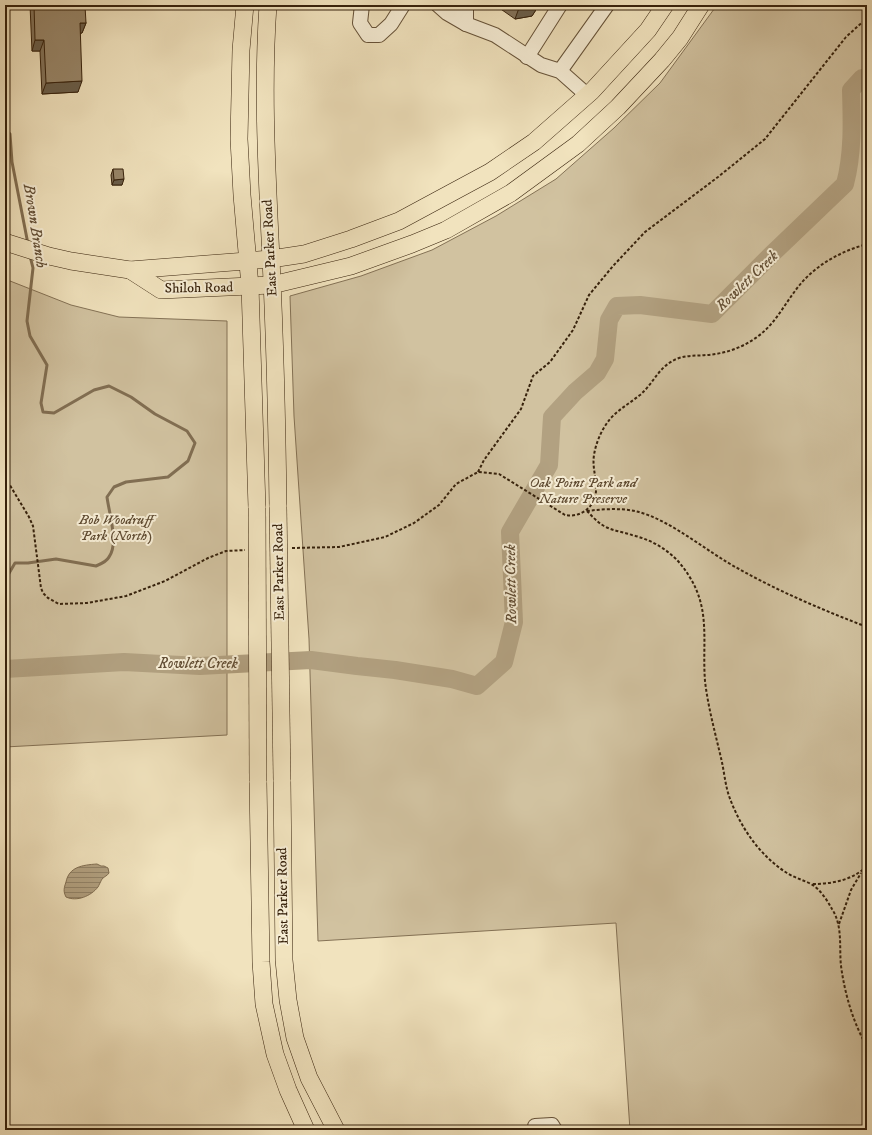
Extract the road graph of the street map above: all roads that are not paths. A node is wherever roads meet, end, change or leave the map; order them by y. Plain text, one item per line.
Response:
1 (245, 5) edge
2 (268, 5) edge
3 (362, 5) edge
4 (403, 5) edge
5 (459, 5) edge
6 (560, 5) edge
7 (607, 5) edge
8 (665, 5) edge
9 (701, 5) edge
10 (446, 8) edge
11 (466, 24) junction
12 (527, 57) junction
13 (560, 71) junction
14 (587, 95) junction
15 (5, 242) edge
16 (271, 259) junction
17 (247, 262) junction
18 (130, 270) junction
19 (272, 285) junction
20 (250, 286) junction
21 (284, 960) junction
22 (261, 962) junction
23 (305, 1066) junction
24 (283, 1075) junction
25 (535, 1126) dead end
26 (306, 1130) edge
27 (336, 1130) edge
28 (555, 1130) edge

1 - 17 main road, East Parker Road
2 - 16 main road, East Parker Road
3 - 4 lane
5 - 11 lane
6 - 12 lane
7 - 13 lane
8 - 14 main road, Shiloh Road
9 - 19 main road, Shiloh Road
10 - 11 lane
11 - 12 lane
12 - 13 lane
13 - 14 lane
14 - 16 main road, Shiloh Road
15 - 18 main road, Shiloh Road
16 - 17 main road, Shiloh Road
16 - 19 main road, East Parker Road
17 - 18 main road, Shiloh Road
17 - 20 main road, East Parker Road
18 - 20 main road, Shiloh Road
19 - 20 main road, Shiloh Road
19 - 21 main road, East Parker Road, bridge
20 - 22 main road, East Parker Road, bridge
21 - 22 main road
21 - 23 main road, East Parker Road
22 - 24 main road, East Parker Road
23 - 24 main road
23 - 27 main road, East Parker Road
24 - 26 main road, East Parker Road
25 - 28 lane

